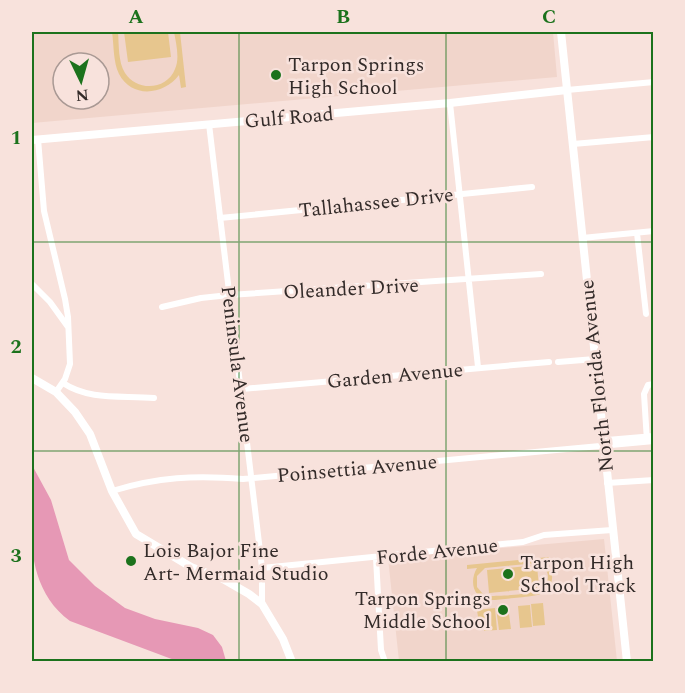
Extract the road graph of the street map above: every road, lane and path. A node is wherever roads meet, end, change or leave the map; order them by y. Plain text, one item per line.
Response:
1 (561, 32) edge
2 (654, 82) edge
3 (567, 90) junction
4 (450, 103) junction
5 (209, 124) junction
6 (654, 137) edge
7 (34, 139) edge
8 (573, 144) junction
9 (532, 187) dead end
10 (460, 193) junction
11 (220, 218) junction
12 (654, 231) edge
13 (637, 233) junction
14 (582, 238) junction
15 (541, 274) dead end
16 (469, 280) junction
17 (32, 284) edge
18 (229, 295) junction
19 (162, 307) dead end
20 (647, 314) edge
21 (68, 328) junction
22 (595, 359) junction
23 (549, 362) dead end
24 (558, 363) dead end
25 (478, 367) junction
26 (32, 378) edge
27 (63, 383) junction
28 (654, 384) edge
29 (242, 389) junction
30 (56, 393) junction
31 (154, 398) dead end
32 (650, 439) edge
33 (603, 446) junction
34 (252, 477) junction
35 (654, 480) edge
36 (607, 483) junction
37 (112, 491) junction
38 (612, 530) junction
39 (376, 558) junction
40 (262, 568) junction
41 (262, 604) junction
42 (292, 662) edge
43 (385, 662) edge
44 (627, 662) edge

1 - 3 street, North Florida Avenue
2 - 3 street, Gulf Road
3 - 4 street, Gulf Road
3 - 8 street, North Florida Avenue
4 - 5 street, Gulf Road
4 - 10 street
5 - 7 street, Gulf Road
5 - 11 street, Peninsula Avenue
6 - 8 street
7 - 21 street
8 - 14 street, North Florida Avenue
9 - 10 street, Tallahassee Drive
10 - 11 street, Tallahassee Drive
10 - 16 street
11 - 18 street, Peninsula Avenue
12 - 13 street
13 - 14 street
13 - 20 street
14 - 22 street, North Florida Avenue
15 - 16 street, Oleander Drive
16 - 18 street, Oleander Drive
16 - 25 street
17 - 21 street
18 - 19 street, Oleander Drive
18 - 29 street, Peninsula Avenue
21 - 27 street
22 - 24 street
22 - 33 street, North Florida Avenue
23 - 25 street, Garden Avenue
25 - 29 street, Garden Avenue
26 - 30 street
27 - 30 street
27 - 31 street
28 - 32 street
29 - 34 street, Peninsula Avenue
30 - 37 street
32 - 33 street, Poinsettia Avenue
33 - 34 street, Poinsettia Avenue
33 - 36 street, North Florida Avenue
34 - 37 street, Poinsettia Avenue
34 - 40 street, Peninsula Avenue
35 - 36 street
36 - 38 street, North Florida Avenue
37 - 41 street
38 - 39 street, Forde Avenue
38 - 44 street, North Florida Avenue
39 - 40 street, Forde Avenue
39 - 43 street
40 - 41 street, Peninsula Avenue
41 - 42 street

